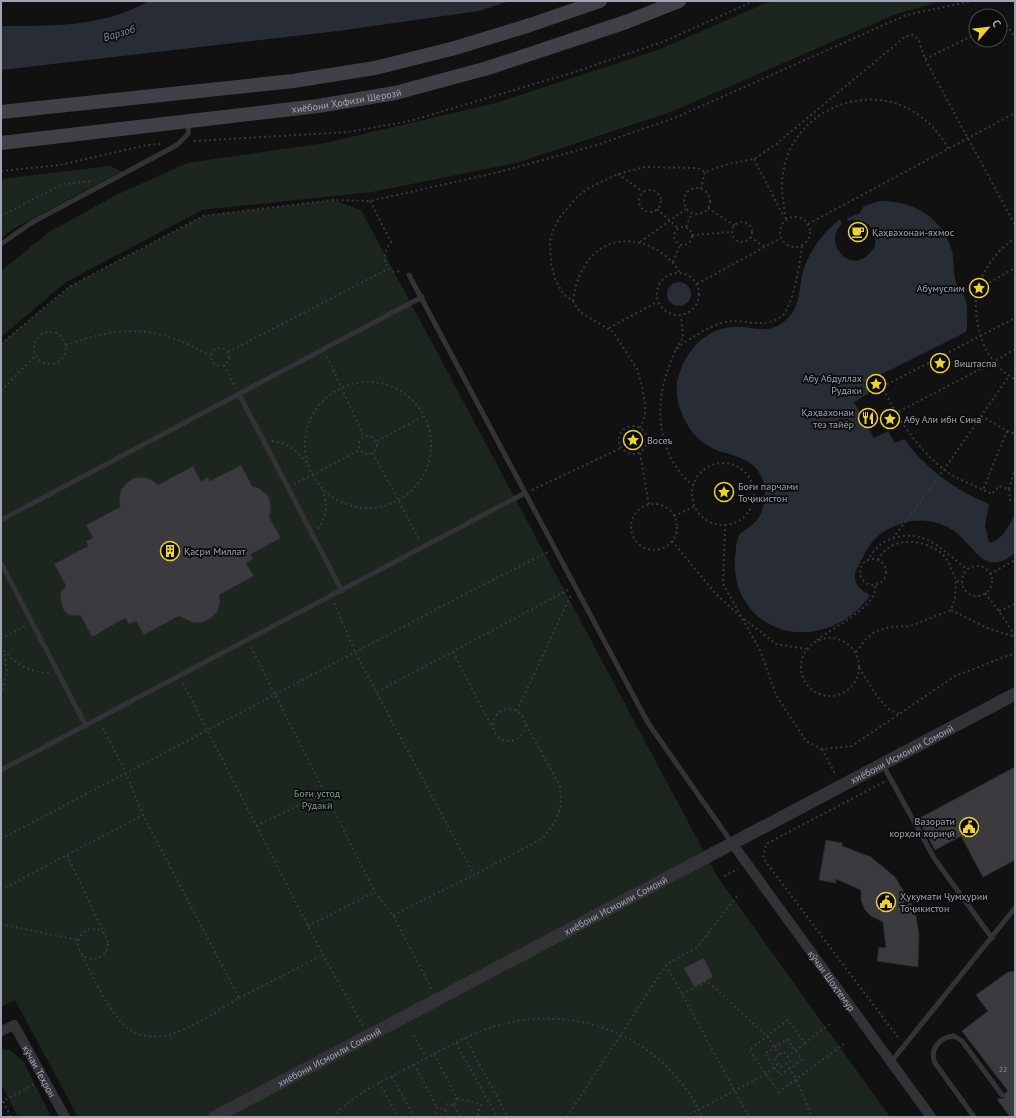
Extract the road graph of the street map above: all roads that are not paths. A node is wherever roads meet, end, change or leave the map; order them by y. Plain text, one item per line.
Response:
1 (600, 1) edge
2 (679, 1) edge
3 (1, 112) edge
4 (190, 121) junction
5 (1, 143) edge
6 (1, 244) edge
7 (409, 275) road end
8 (422, 297) junction
9 (239, 394) junction
10 (525, 493) junction
11 (1, 520) edge
12 (1, 563) edge
13 (342, 591) junction
14 (1013, 697) edge
15 (86, 726) junction
16 (882, 764) junction
17 (1, 770) edge
18 (732, 843) junction
19 (1015, 908) edge
20 (992, 938) junction
21 (1, 1032) edge
22 (891, 1062) junction
23 (1002, 1095) dead end
24 (65, 1117) edge
25 (215, 1117) edge
26 (931, 1117) edge
27 (974, 1117) edge

1 - 3 main road
2 - 4 main road, хиёбони Ҳофизи Шерозӣ
4 - 5 main road, хиёбони Ҳофизи Шерозӣ
4 - 6 lane
7 - 8 lane
8 - 9 lane
8 - 10 lane
9 - 11 lane
9 - 13 lane
10 - 13 lane
10 - 18 lane
12 - 15 lane
13 - 15 lane
14 - 16 street, хиёбони Исмоили Сомонӣ
15 - 17 lane
16 - 18 street, хиёбони Исмоили Сомонӣ
16 - 20 lane
18 - 22 street, кӯчаи Шоҳтемур
18 - 25 street, хиёбони Исмоили Сомонӣ
19 - 20 lane
20 - 22 lane
21 - 24 street, кӯчаи Теҳрон
22 - 26 street, кӯчаи Шоҳтемур
23 - 27 lane

